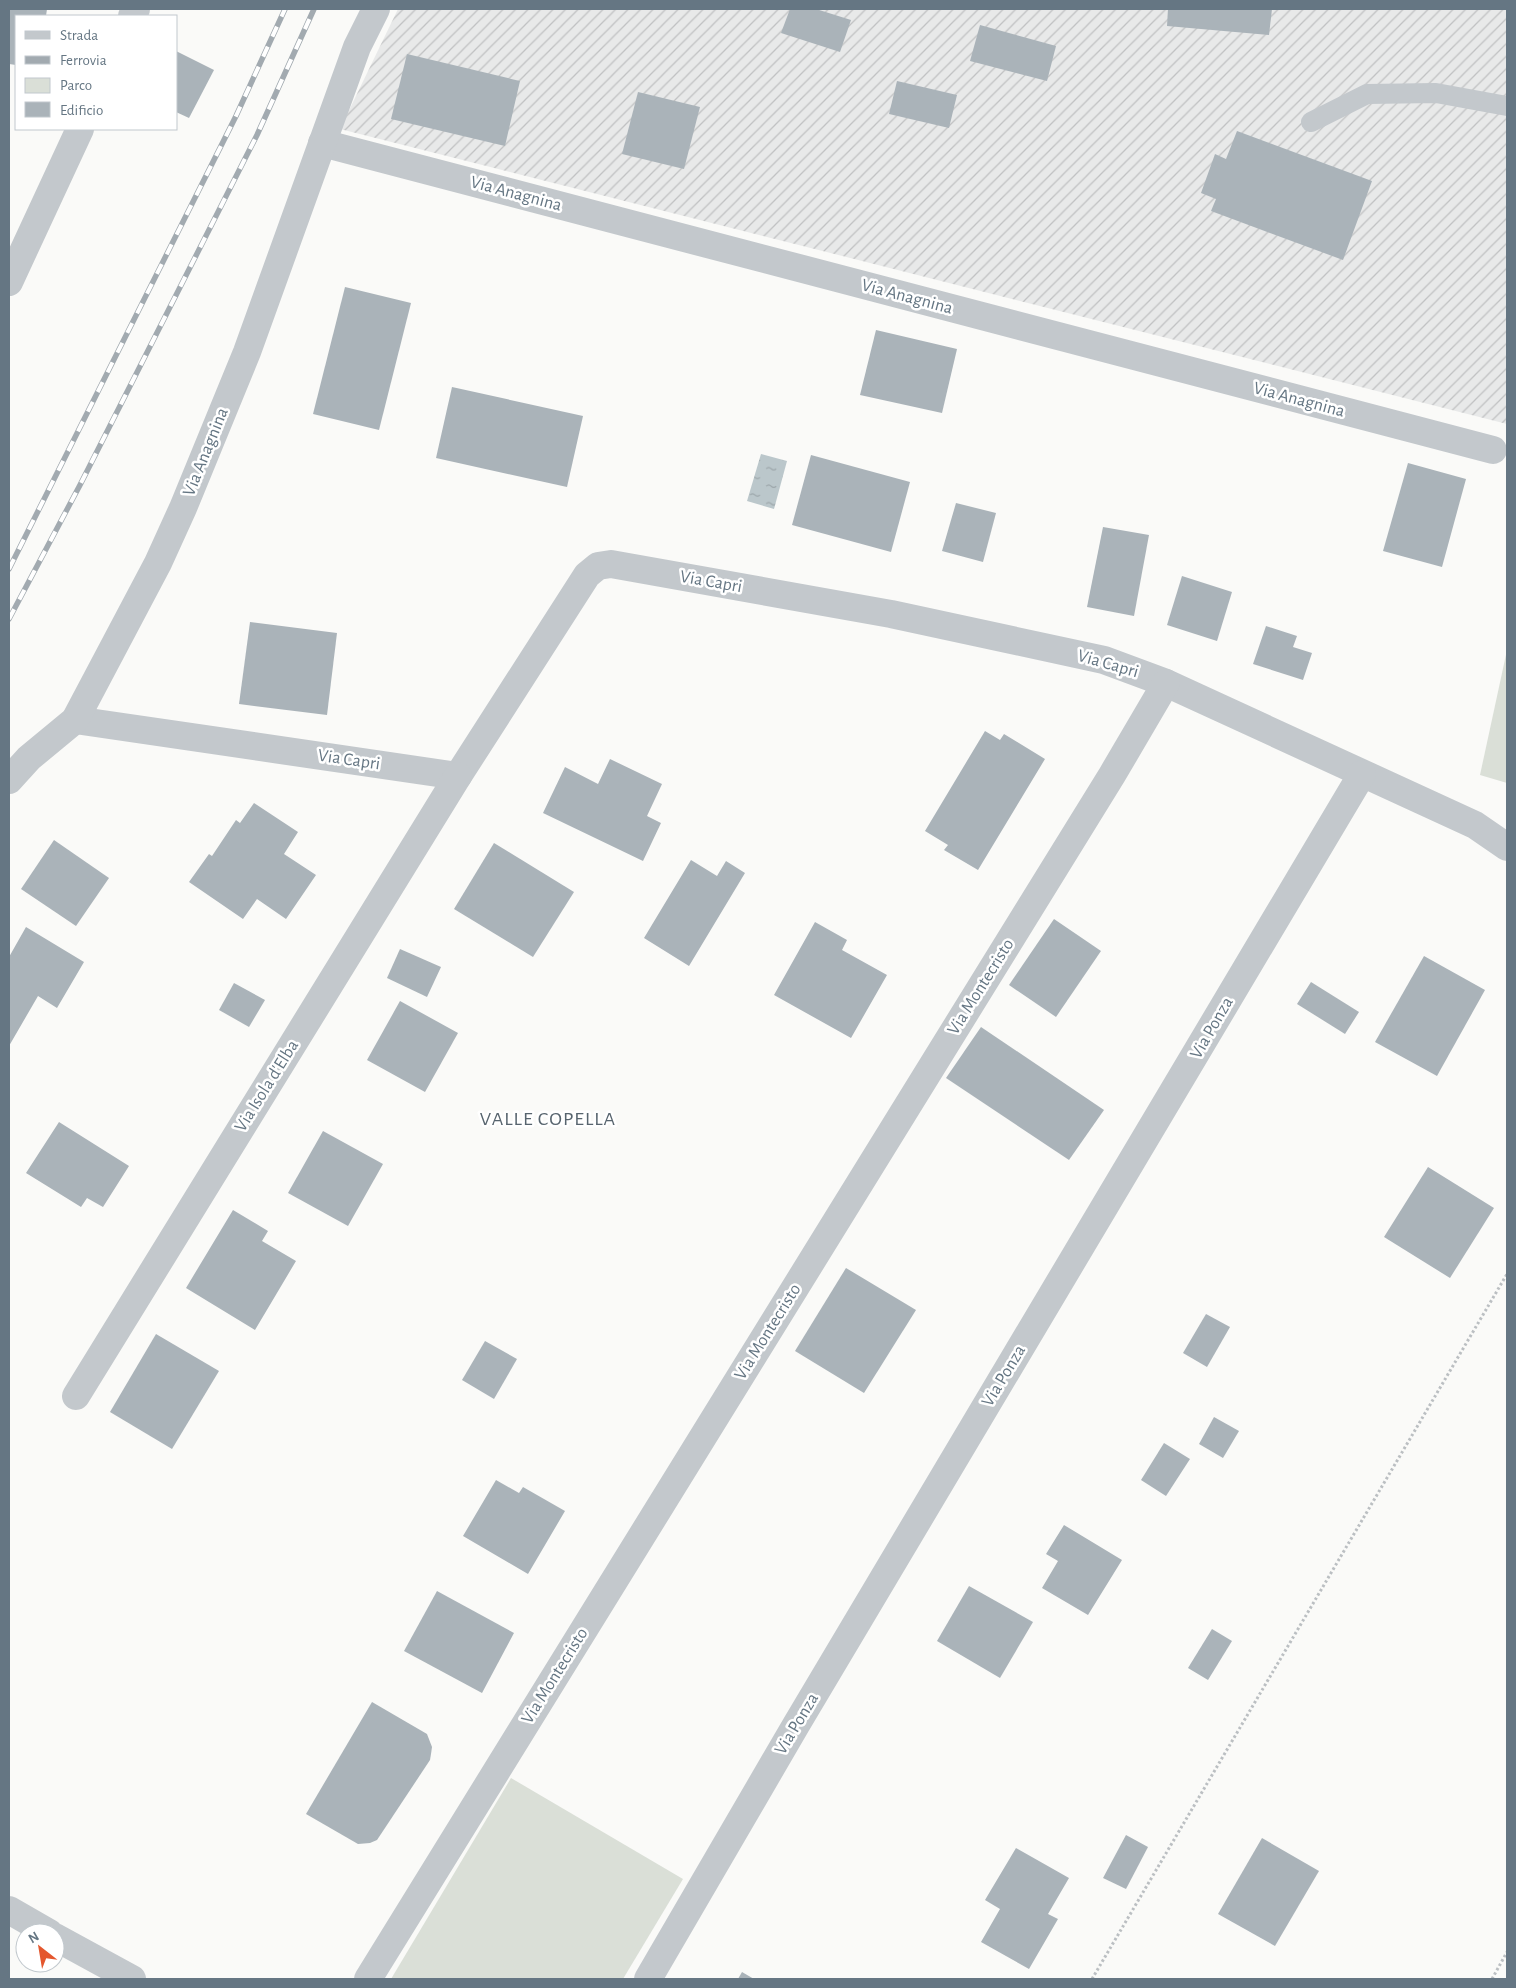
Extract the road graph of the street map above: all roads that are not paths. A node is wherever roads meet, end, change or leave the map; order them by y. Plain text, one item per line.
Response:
1 (376, 9) edge
2 (1507, 106) edge
3 (1311, 122) dead end
4 (80, 130) edge
5 (322, 143) junction
6 (9, 282) edge
7 (1493, 450) dead end
8 (1166, 683) junction
9 (75, 720) junction
10 (1362, 774) junction
11 (458, 776) junction
12 (9, 780) edge
13 (1507, 847) edge
14 (76, 1396) dead end
15 (9, 1910) edge
16 (32, 1923) edge
17 (65, 1942) edge
18 (132, 1979) edge
19 (368, 1979) edge
20 (648, 1979) edge

1 - 5 street, Via Anagnina
2 - 3 lane
4 - 6 street
5 - 7 street, Via Anagnina
5 - 9 street, Via Anagnina
8 - 10 street, Via Capri
8 - 11 street, Via Capri
8 - 19 street, Via Montecristo
9 - 11 street, Via Capri
9 - 12 street
10 - 13 street, Via Capri
10 - 20 street, Via Ponza
11 - 14 street, Via Isola d'Elba
15 - 16 street
17 - 18 street

